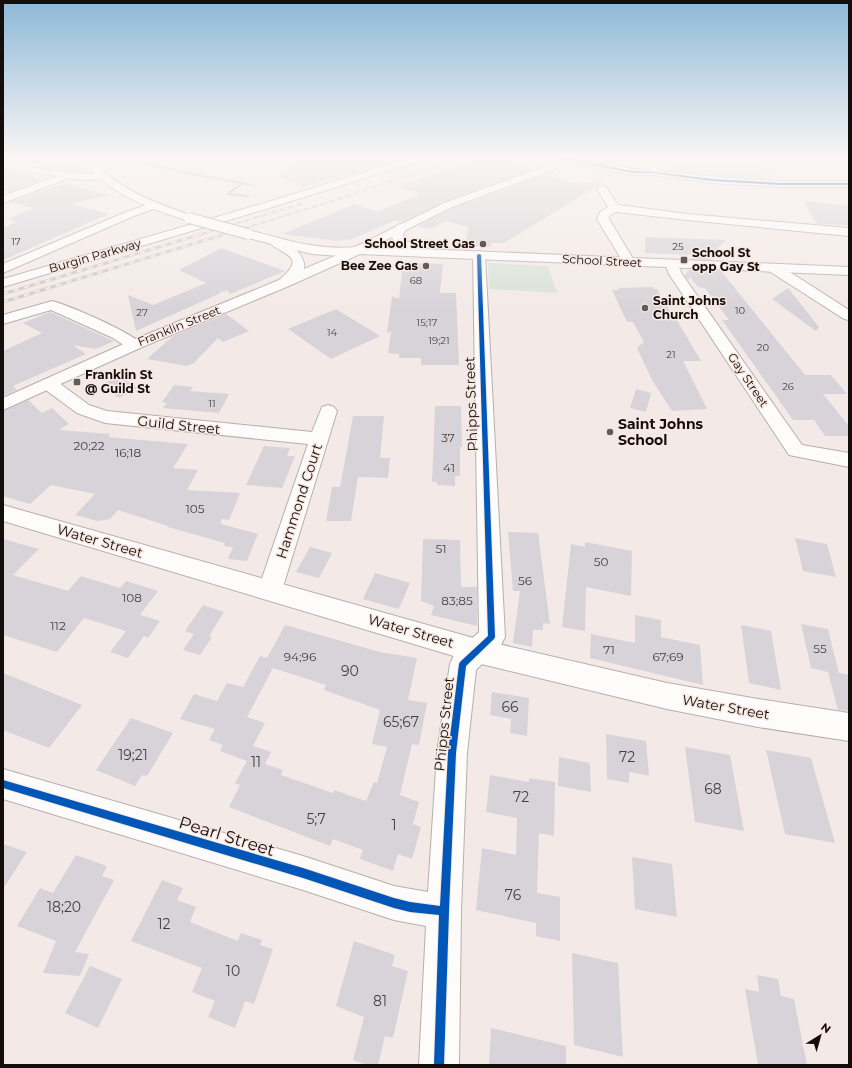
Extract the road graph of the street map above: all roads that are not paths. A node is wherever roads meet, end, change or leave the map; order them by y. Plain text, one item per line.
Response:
1 (144, 209) edge
2 (165, 209) edge
3 (259, 209) edge
4 (440, 209) edge
5 (613, 209) edge
6 (621, 209) edge
7 (401, 227) junction
8 (849, 232) edge
9 (273, 240) junction
10 (358, 250) junction
11 (422, 253) junction
12 (478, 255) junction
13 (629, 262) junction
14 (671, 264) junction
15 (774, 268) junction
16 (3, 269) edge
17 (848, 271) edge
18 (3, 283) edge
19 (284, 283) junction
20 (849, 316) edge
21 (3, 320) edge
22 (134, 345) junction
23 (49, 384) junction
24 (3, 405) edge
25 (328, 411) dead end
26 (319, 439) junction
27 (849, 460) edge
28 (3, 512) edge
29 (270, 590) junction
30 (477, 651) junction
31 (849, 727) edge
32 (3, 784) edge
33 (444, 911) junction
34 (439, 1065) edge

1 - 16 street
2 - 9 street, School Street, bridge
3 - 18 street, Burgin Parkway
4 - 7 street, Franklin Street
5 - 13 street
6 - 8 street
7 - 10 street, Franklin Street
7 - 11 street
9 - 10 street, School Street
9 - 19 street
10 - 11 street, School Street
10 - 19 street, Franklin Street
11 - 12 street, School Street
12 - 13 street, School Street
12 - 30 street, Phipps Street
13 - 14 street, School Street
14 - 15 street, School Street
14 - 27 street, Gay Street
15 - 17 street, School Street
15 - 20 street
19 - 22 street, Franklin Street
21 - 22 street
22 - 23 street, Franklin Street
23 - 24 street, Franklin Street
23 - 26 street, Guild Street
25 - 26 street, Hammond Court
26 - 29 street, Hammond Court
28 - 29 street, Water Street
29 - 30 street, Water Street
30 - 31 street, Water Street
30 - 33 street, Phipps Street
32 - 33 street, Pearl Street
33 - 34 street, Phipps Street

